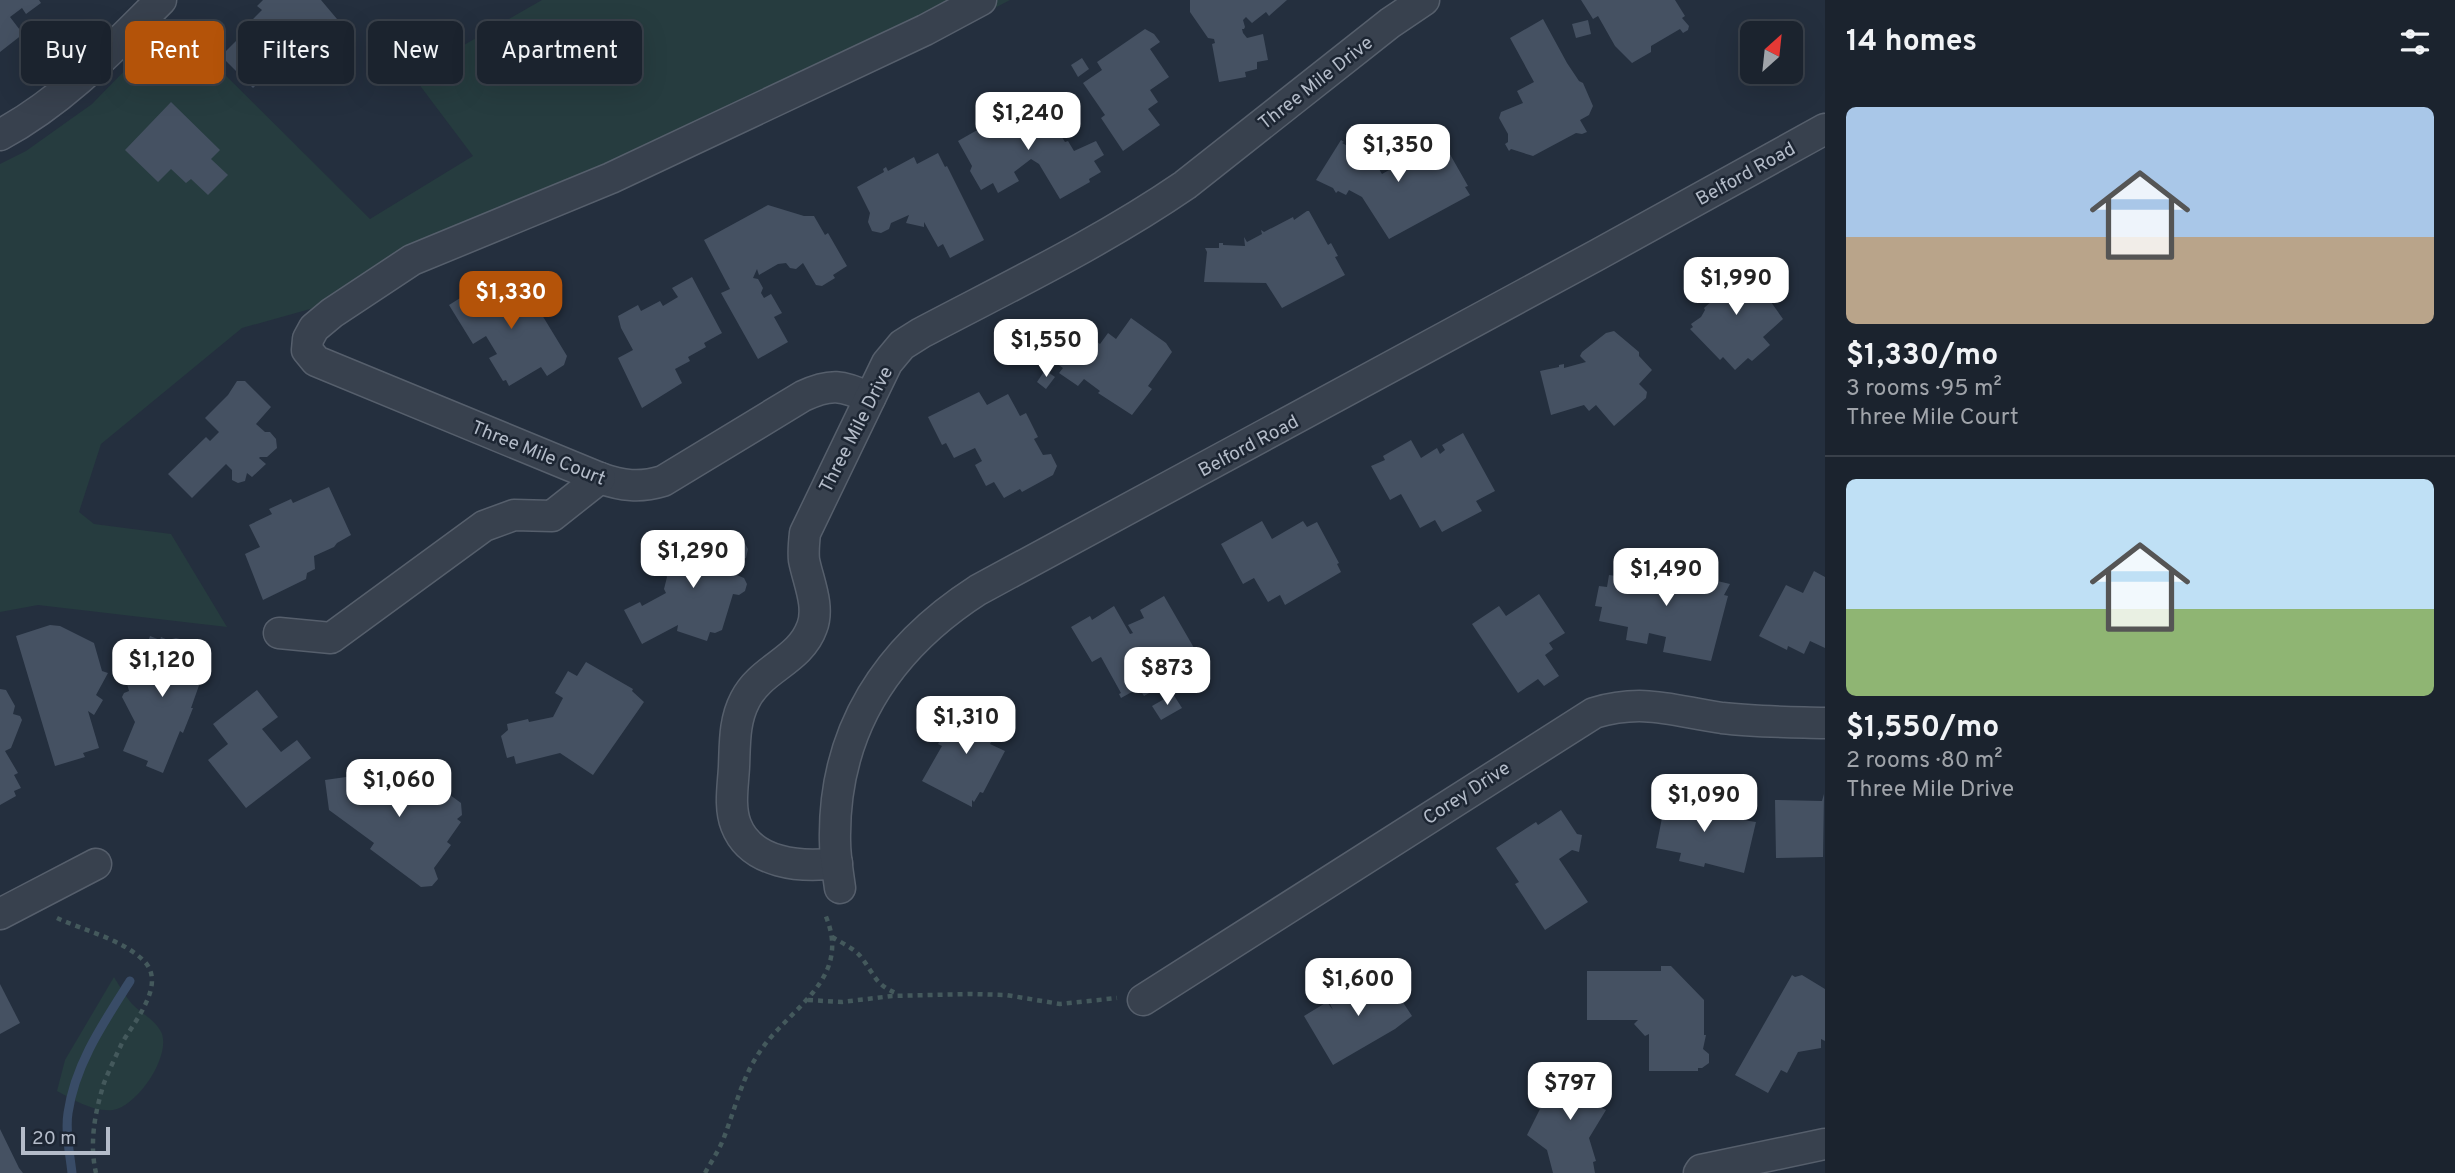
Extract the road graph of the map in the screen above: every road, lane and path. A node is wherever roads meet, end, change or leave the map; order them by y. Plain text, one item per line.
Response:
1 (161, 0) edge
2 (981, 0) edge
3 (1424, 0) edge
4 (1825, 129) edge
5 (0, 135) edge
6 (870, 398) junction
7 (600, 478) junction
8 (279, 633) dead end
9 (1825, 723) edge
10 (96, 864) dead end
11 (839, 876) junction
12 (12, 908) edge
13 (831, 937) junction
14 (903, 996) junction
15 (808, 1000) junction
16 (1143, 1000) joint
17 (1825, 1144) edge
18 (1700, 1171) edge
19 (96, 1173) edge
20 (705, 1173) edge

1 - 5 street
2 - 7 street, Three Mile Court
3 - 6 street, Three Mile Drive
4 - 11 street, Belford Road
6 - 7 street, Three Mile Court
6 - 11 street, Three Mile Drive
7 - 8 street
9 - 16 street, Corey Drive
10 - 12 street
11 - 13 path
12 - 19 path
13 - 14 path
13 - 15 path
14 - 15 path
14 - 16 path
15 - 20 path
17 - 18 street

